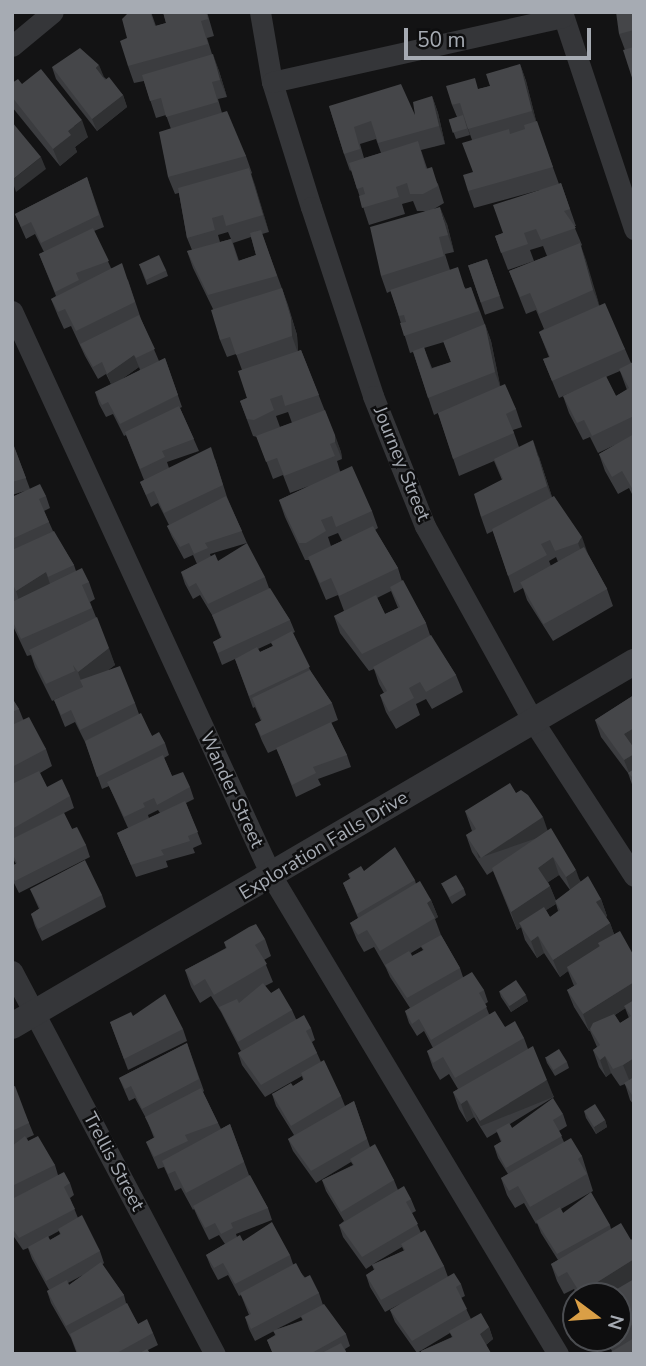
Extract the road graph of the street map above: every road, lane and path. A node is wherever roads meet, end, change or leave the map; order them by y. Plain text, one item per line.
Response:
1 (53, 12) edge
2 (260, 12) edge
3 (563, 15) edge
4 (12, 46) edge
5 (272, 82) junction
6 (634, 229) edge
7 (12, 311) edge
8 (634, 662) edge
9 (533, 720) junction
10 (634, 876) edge
11 (272, 877) junction
12 (12, 971) edge
13 (24, 1021) edge
14 (215, 1354) edge
15 (558, 1354) edge

1 - 4 street
2 - 5 street, Journey Street
3 - 5 street
3 - 6 street
5 - 9 street, Journey Street
7 - 11 street, Wander Street
8 - 9 street, Exploration Falls Drive
9 - 10 street, Journey Street
9 - 11 street, Exploration Falls Drive
11 - 13 street, Exploration Falls Drive
11 - 15 street, Wander Street
12 - 13 street, Trellis Street
13 - 14 street, Trellis Street

